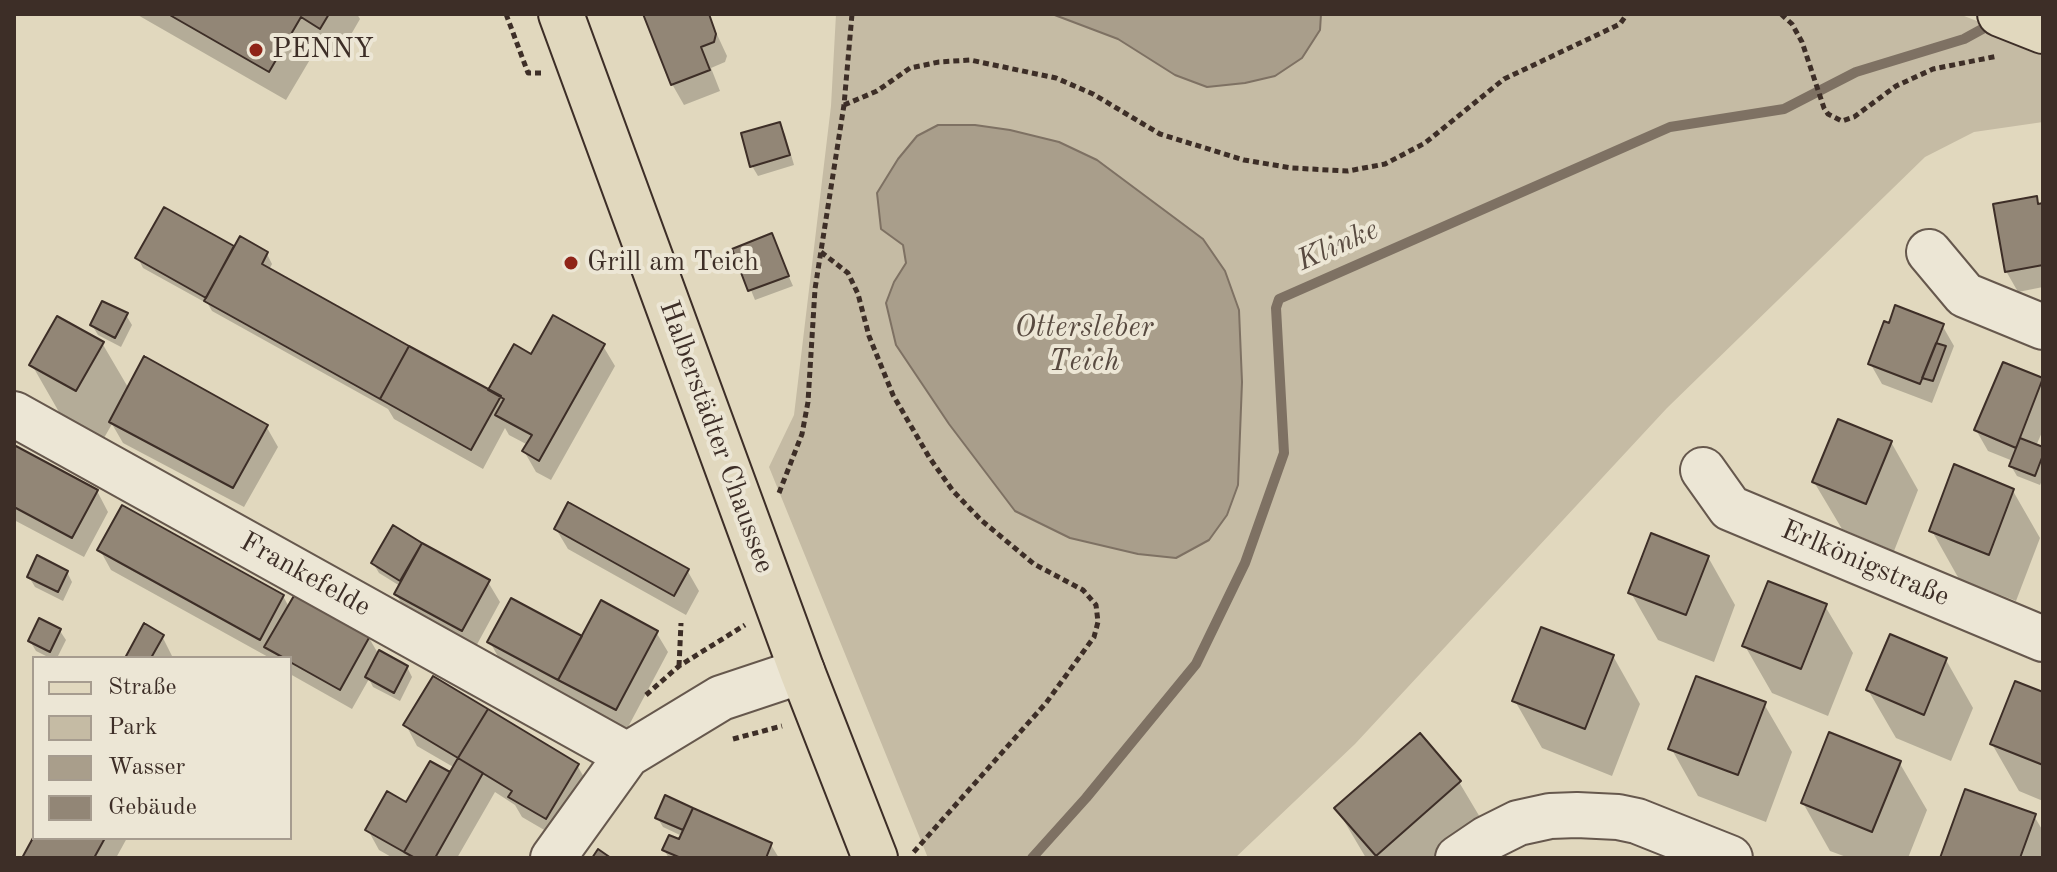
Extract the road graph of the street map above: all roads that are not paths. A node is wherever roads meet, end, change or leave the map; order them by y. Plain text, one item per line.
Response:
1 (561, 14) edge
2 (1929, 252) dead end
3 (2043, 327) edge
4 (14, 414) edge
5 (1703, 470) dead end
6 (2043, 639) edge
7 (802, 671) junction
8 (627, 755) junction
9 (553, 858) edge
10 (875, 858) edge
11 (1458, 858) edge
12 (1730, 858) edge

1 - 7 main road, Halberstädter Chaussee
2 - 3 street
4 - 8 street, Frankefelde
5 - 6 street, Erlkönigstraße
7 - 8 street
7 - 10 main road, Halberstädter Chaussee
8 - 9 street
11 - 12 street

